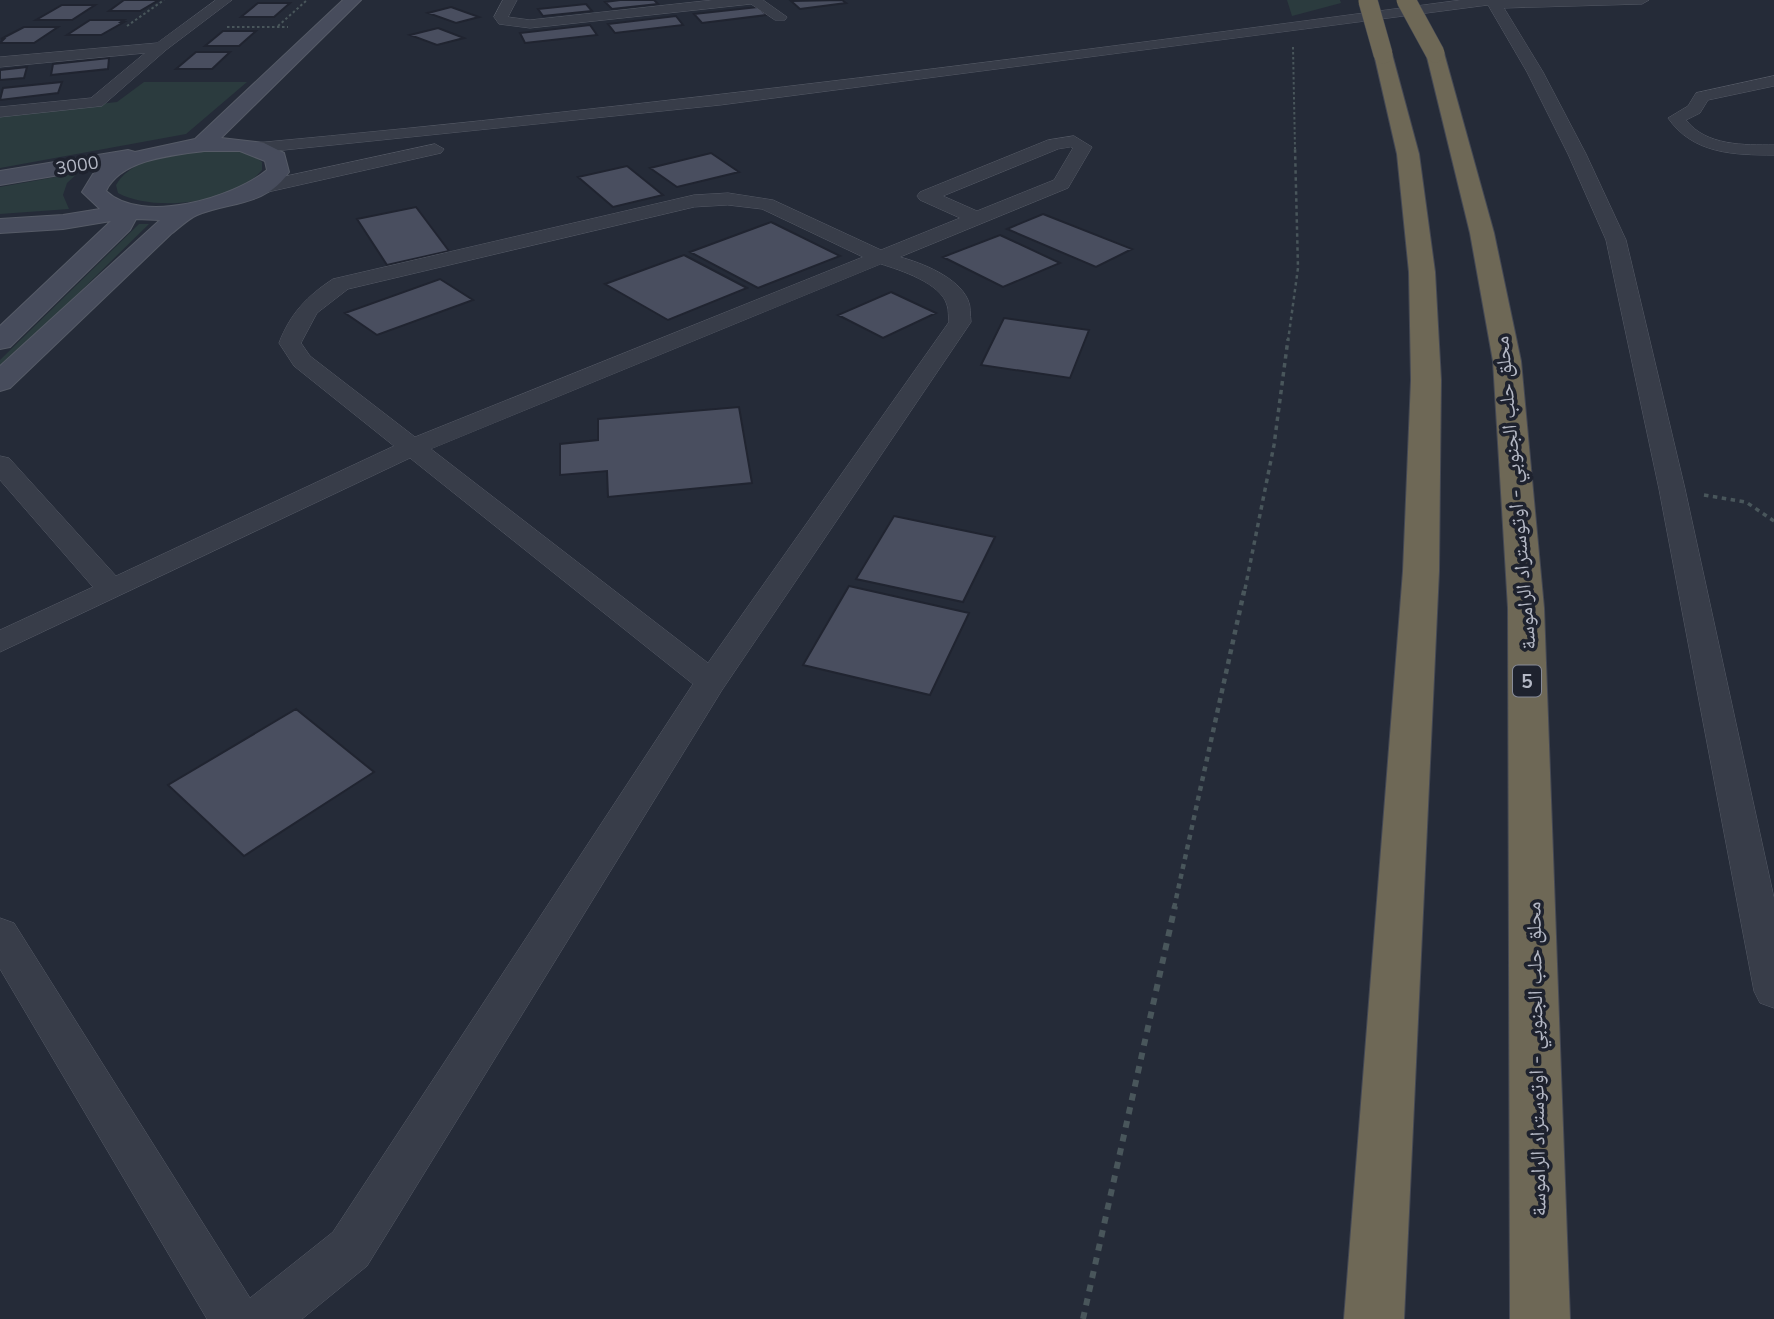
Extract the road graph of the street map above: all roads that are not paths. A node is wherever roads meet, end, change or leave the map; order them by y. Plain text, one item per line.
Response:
1 (225, 0) edge
2 (510, 0) edge
3 (753, 0) edge
4 (1406, 0) edge
5 (1642, 0) edge
6 (1368, 1) edge
7 (361, 5) edge
8 (1496, 6) edge
9 (780, 17) dead end
10 (351, 29) dead end
11 (161, 47) junction
12 (0, 62) edge
13 (1774, 81) edge
14 (0, 112) edge
15 (257, 124) dead end
16 (473, 144) dead end
17 (200, 146) junction
18 (445, 147) dead end
19 (255, 148) junction
20 (1774, 150) edge
21 (154, 153) junction
22 (0, 178) edge
23 (259, 188) junction
24 (189, 210) junction
25 (129, 211) junction
26 (976, 218) junction
27 (0, 226) edge
28 (882, 258) junction
29 (0, 341) edge
30 (0, 382) edge
31 (411, 448) junction
32 (0, 464) edge
33 (111, 589) junction
34 (0, 642) edge
35 (711, 682) junction
36 (0, 934) edge
37 (1774, 991) edge
38 (235, 1319) edge
39 (264, 1319) edge
40 (1374, 1319) edge
41 (1540, 1319) edge

1 - 11 street
2 - 3 street
3 - 9 street
4 - 41 highway, محلق حلب الجنوبي - اوتوستراد الراموسة / 5, bridge
5 - 8 street
6 - 40 highway, bridge
7 - 10 street
7 - 17 street
8 - 16 street
8 - 19 street
8 - 37 street
11 - 12 street
11 - 14 street
13 - 20 street
15 - 19 street
17 - 19 street
17 - 21 street
18 - 23 street
19 - 23 street
21 - 22 street, 3000
21 - 25 street
23 - 24 street
24 - 25 street
24 - 30 street
25 - 27 street
25 - 29 street
26 - 26 street
26 - 28 street
28 - 31 street
28 - 31 street
28 - 35 street
31 - 33 street
31 - 35 street
32 - 33 street
33 - 34 street
35 - 39 street
36 - 38 street

